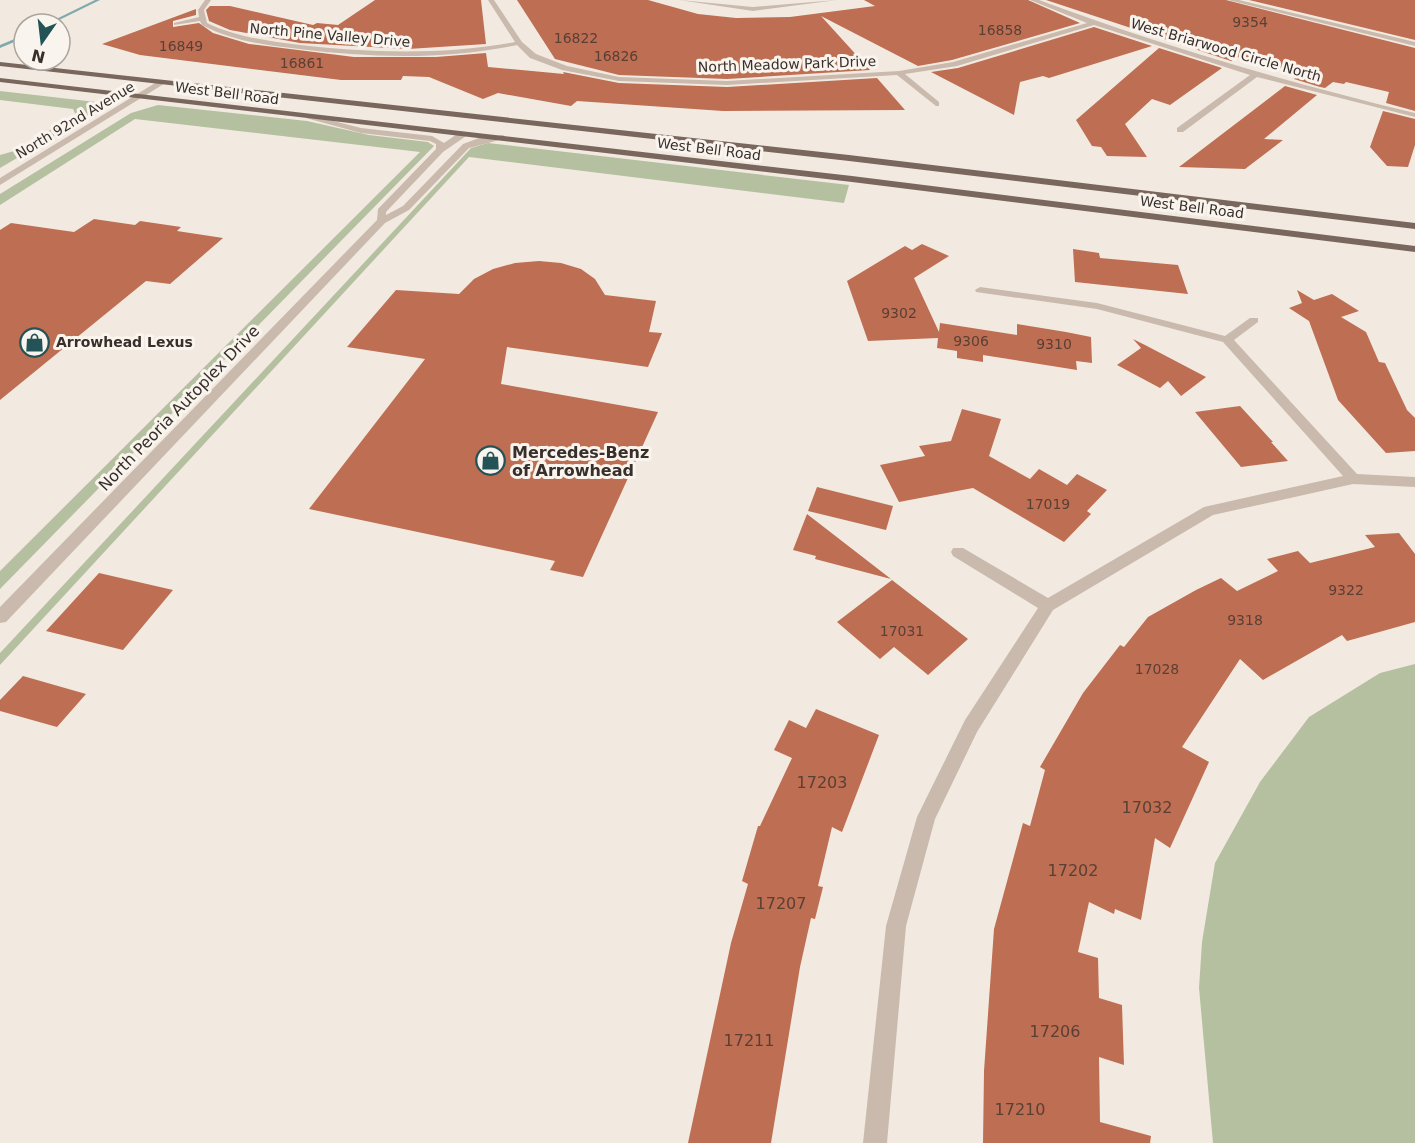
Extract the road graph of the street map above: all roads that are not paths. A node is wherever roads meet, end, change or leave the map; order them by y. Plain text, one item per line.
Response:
1 (208, 0) edge
2 (491, 0) edge
3 (682, 0) edge
4 (834, 0) edge
5 (1033, 0) edge
6 (1232, 0) edge
7 (202, 20) junction
8 (1093, 23) junction
9 (176, 24) dead end
10 (519, 43) junction
11 (1415, 44) edge
12 (0, 64) edge
13 (899, 73) junction
14 (1256, 74) junction
15 (0, 80) edge
16 (163, 82) junction
17 (140, 96) junction
18 (936, 104) dead end
19 (1415, 115) edge
20 (309, 116) junction
21 (1180, 130) dead end
22 (463, 134) junction
23 (503, 138) junction
24 (665, 138) junction
25 (440, 150) junction
26 (0, 182) edge
27 (382, 221) junction
28 (1415, 226) edge
29 (1415, 249) edge
30 (980, 290) dead end
31 (1254, 320) dead end
32 (1227, 340) junction
33 (1353, 478) junction
34 (1415, 482) edge
35 (958, 552) dead end
36 (1048, 606) junction
37 (0, 617) edge
38 (875, 1143) edge

1 - 7 street
2 - 10 street, North Meadow Park Drive
3 - 4 street
5 - 8 street, West Briarwood Circle North
6 - 11 street
7 - 9 street
7 - 10 street, North Pine Valley Drive
8 - 13 street, North Meadow Park Drive
8 - 14 street, West Briarwood Circle North
10 - 13 street, North Meadow Park Drive
12 - 16 main road, West Bell Road
13 - 18 street, North Meadow Park Drive
14 - 19 street, West Briarwood Circle North
14 - 21 street
15 - 17 main road, West Bell Road
16 - 17 street, North 92nd Avenue
16 - 24 main road, West Bell Road
17 - 20 main road, West Bell Road
17 - 26 street, North 92nd Avenue
20 - 22 main road, West Bell Road
20 - 25 street
22 - 23 main road, West Bell Road
22 - 24 main road
22 - 25 street, North Peoria Autoplex Drive
23 - 27 street, North Peoria Autoplex Drive
23 - 29 main road, West Bell Road
24 - 28 main road, West Bell Road
25 - 27 street, North Peoria Autoplex Drive
27 - 37 street, North Peoria Autoplex Drive
30 - 32 street
31 - 32 street
32 - 33 street
33 - 34 street
33 - 36 street
35 - 36 street
36 - 38 street

